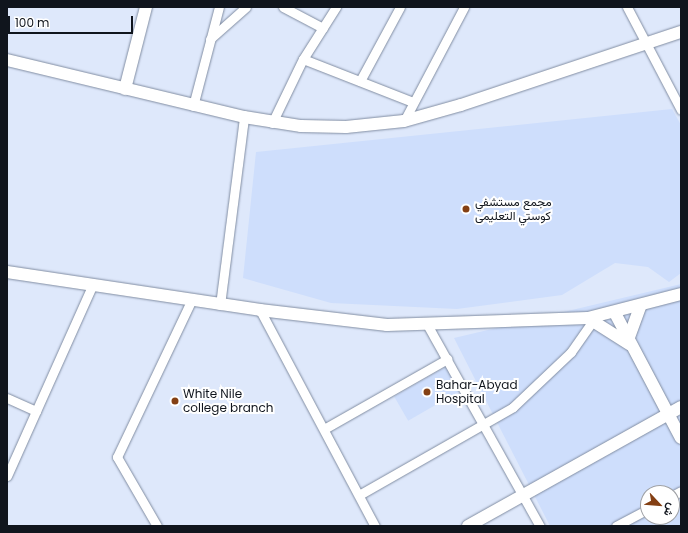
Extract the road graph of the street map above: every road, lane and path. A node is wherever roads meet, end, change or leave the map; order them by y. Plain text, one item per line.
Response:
1 (146, 7) edge
2 (219, 7) edge
3 (246, 7) edge
4 (283, 7) edge
5 (336, 7) edge
6 (400, 7) edge
7 (464, 7) edge
8 (627, 7) edge
9 (323, 28) junction
10 (681, 32) edge
11 (210, 39) junction
12 (646, 43) junction
13 (304, 59) junction
14 (7, 60) edge
15 (360, 81) junction
16 (125, 89) junction
17 (414, 102) junction
18 (192, 106) junction
19 (681, 110) edge
20 (244, 117) junction
21 (404, 121) junction
22 (272, 123) junction
23 (7, 272) edge
24 (93, 284) junction
25 (681, 294) edge
26 (191, 301) junction
27 (220, 305) junction
28 (640, 307) junction
29 (260, 310) junction
30 (615, 313) junction
31 (591, 320) junction
32 (428, 326) junction
33 (630, 343) junction
34 (447, 359) junction
35 (7, 398) edge
36 (681, 407) edge
37 (36, 411) junction
38 (668, 414) junction
39 (484, 425) junction
40 (324, 429) junction
41 (681, 438) edge
42 (7, 476) edge
43 (359, 495) junction
44 (522, 495) junction
45 (640, 513) edge
46 (157, 526) edge
47 (375, 526) edge
48 (468, 526) edge
49 (540, 526) edge
50 (616, 526) edge

1 - 16 main road
2 - 11 street
3 - 11 street
4 - 9 street
5 - 9 street
6 - 15 street
7 - 17 street
8 - 12 street
9 - 13 street
10 - 12 main road
11 - 18 street
12 - 19 street
12 - 21 main road
13 - 15 street
13 - 22 street
14 - 16 main road
15 - 17 street
16 - 18 main road
17 - 21 street
18 - 20 main road
20 - 22 main road
20 - 27 street
21 - 22 main road
23 - 24 main road
24 - 26 main road
24 - 37 street
25 - 28 main road
26 - 27 main road
26 - 46 street
27 - 29 main road
28 - 30 main road
28 - 33 main road
29 - 32 main road
29 - 40 street
30 - 31 main road
30 - 33 main road
31 - 32 main road
31 - 33 main road
31 - 39 street
32 - 34 street
33 - 38 main road
34 - 39 street
34 - 40 street
35 - 37 street
36 - 38 main road
37 - 42 street
38 - 41 main road
38 - 44 main road
39 - 43 street
39 - 44 street
40 - 43 street
43 - 47 street
44 - 48 main road
44 - 49 street
45 - 50 street

